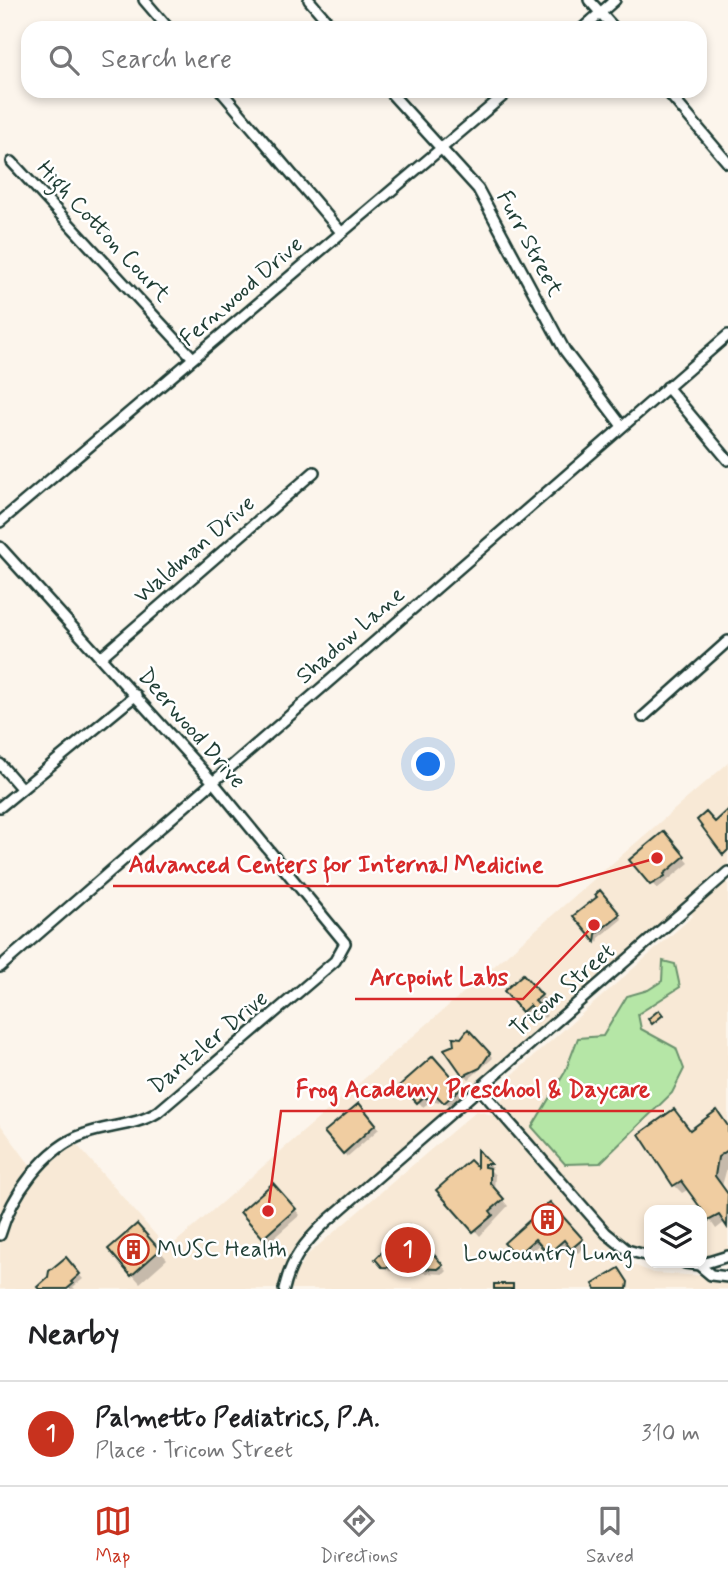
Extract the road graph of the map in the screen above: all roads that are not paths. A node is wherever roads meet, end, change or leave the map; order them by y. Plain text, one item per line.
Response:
1 (144, 0) edge
2 (309, 0) edge
3 (589, 0) edge
4 (615, 0) edge
5 (600, 14) junction
6 (161, 21) edge
7 (327, 21) edge
8 (592, 21) edge
9 (607, 21) edge
10 (227, 98) edge
11 (395, 98) edge
12 (501, 98) edge
13 (673, 98) edge
14 (440, 149) junction
15 (12, 162) dead end
16 (728, 163) edge
17 (341, 232) junction
18 (728, 335) edge
19 (193, 358) junction
20 (667, 387) junction
21 (622, 426) junction
22 (728, 460) edge
23 (314, 472) dead end
24 (0, 522) edge
25 (0, 547) edge
26 (728, 641) edge
27 (101, 657) junction
28 (135, 695) junction
29 (643, 717) dead end
30 (0, 764) edge
31 (213, 782) junction
32 (21, 788) junction
33 (0, 807) edge
34 (728, 872) edge
35 (345, 943) joint
36 (0, 967) edge
37 (481, 1090) junction
38 (0, 1235) edge
39 (644, 1255) edge
40 (728, 1256) edge
41 (707, 1263) edge
42 (703, 1268) edge
43 (728, 1277) edge
44 (284, 1289) edge

1 - 6 street
2 - 7 street
3 - 5 street
4 - 5 street
5 - 8 street
5 - 9 street
10 - 17 street
11 - 14 street, Furr Street
12 - 14 street, Fernwood Drive
13 - 16 street
14 - 17 street, Fernwood Drive
14 - 21 street, Furr Street
15 - 19 street, High Cotton Court
17 - 19 street, Fernwood Drive
18 - 20 street, Shadow Lane
19 - 24 street, Fernwood Drive
20 - 21 street, Shadow Lane
20 - 22 street
21 - 31 street, Shadow Lane
23 - 27 street, Waldman Drive
25 - 27 street, Deerwood Drive
26 - 29 street
27 - 28 street, Deerwood Drive
28 - 31 street, Deerwood Drive
28 - 32 street
30 - 32 street
31 - 35 street, Deerwood Drive
31 - 36 street, Shadow Lane
32 - 33 street
34 - 37 street, Tricom Street
35 - 38 street, Dantzler Drive
37 - 39 street
37 - 44 street, Tricom Street
40 - 41 street
42 - 43 street

